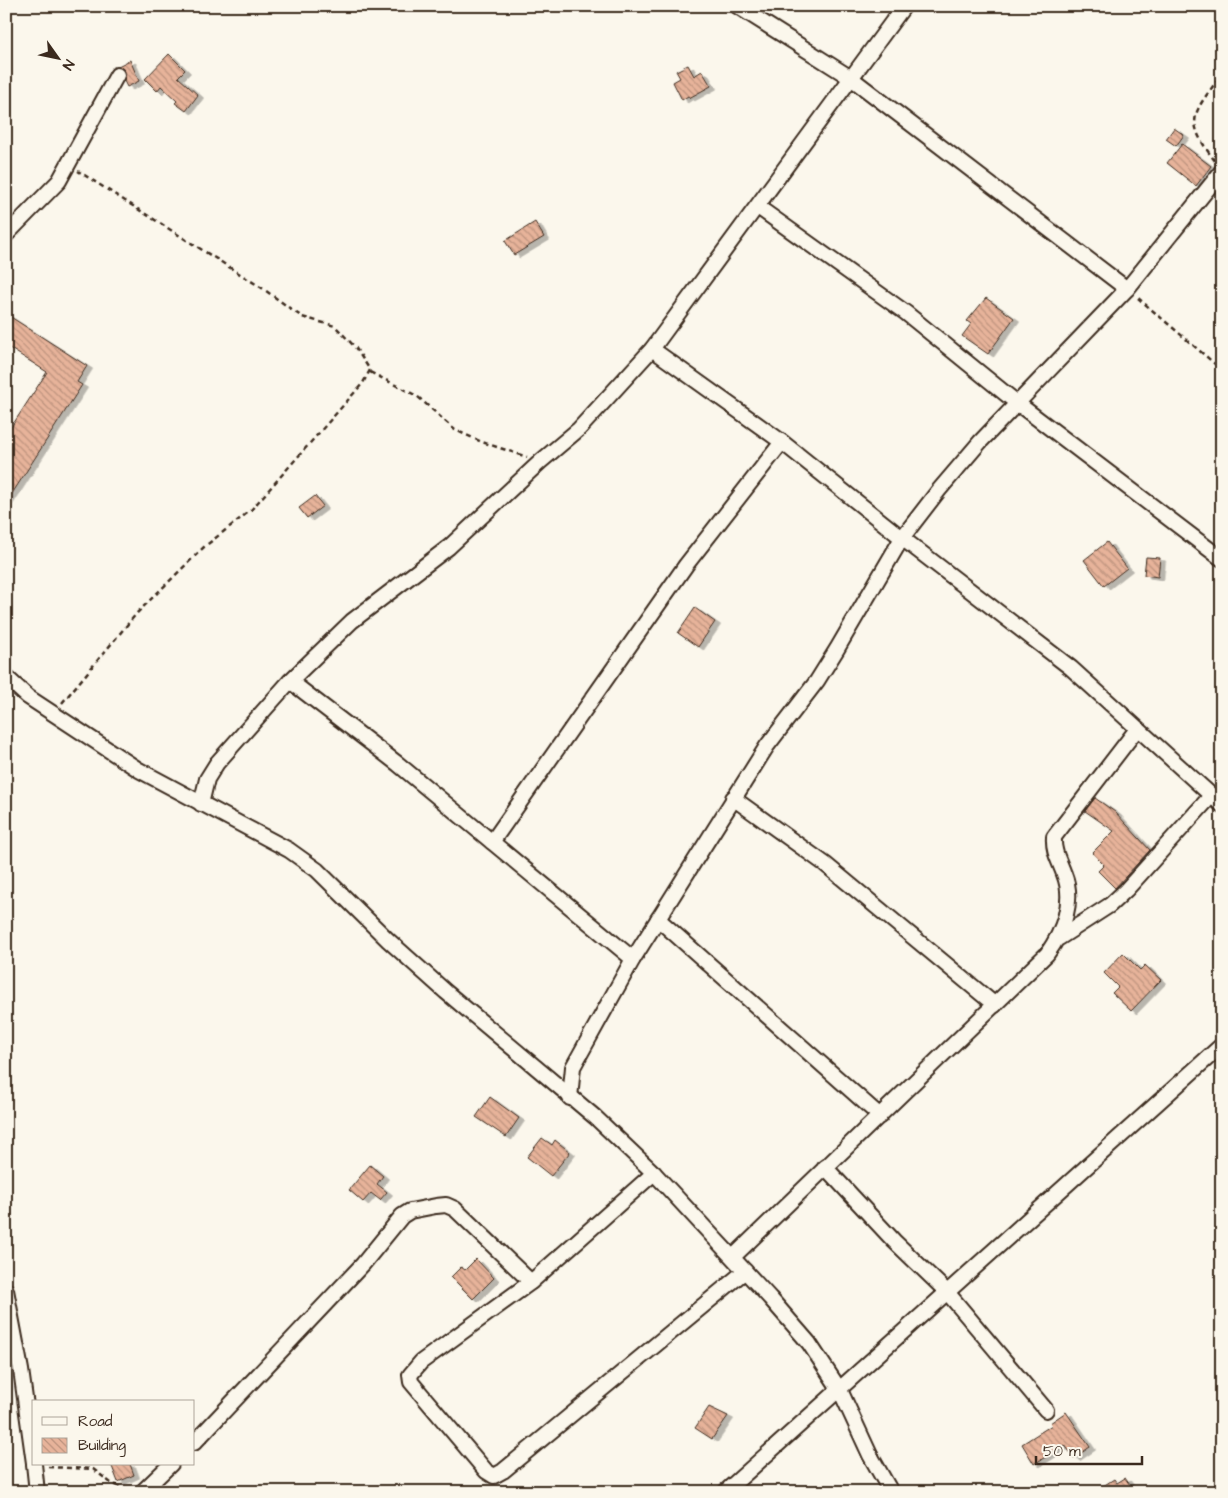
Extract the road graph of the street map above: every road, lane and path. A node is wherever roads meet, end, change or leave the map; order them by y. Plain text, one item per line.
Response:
1 (737, 6) edge
2 (904, 6) edge
3 (1222, 74) edge
4 (117, 75) dead end
5 (852, 78) junction
6 (67, 164) junction
7 (1219, 166) edge
8 (758, 207) junction
9 (6, 236) edge
10 (1127, 289) junction
11 (652, 349) junction
12 (1222, 370) edge
13 (370, 372) junction
14 (1017, 403) junction
15 (782, 442) junction
16 (540, 462) junction
17 (902, 538) junction
18 (1222, 559) edge
19 (6, 677) edge
20 (290, 681) junction
21 (53, 714) junction
22 (1137, 729) junction
23 (733, 798) junction
24 (1217, 801) edge
25 (201, 804) junction
26 (492, 842) junction
27 (658, 919) junction
28 (1059, 938) junction
29 (633, 959) junction
30 (995, 1005) junction
31 (1222, 1045) edge
32 (570, 1098) junction
33 (880, 1116) junction
34 (825, 1167) junction
35 (654, 1173) junction
36 (733, 1257) junction
37 (745, 1271) junction
38 (530, 1282) junction
39 (6, 1290) edge
40 (947, 1292) junction
41 (840, 1390) junction
42 (1046, 1410) dead end
43 (195, 1441) edge
44 (32, 1450) edge
45 (34, 1466) edge
46 (61, 1466) edge
47 (169, 1466) edge
48 (138, 1491) edge
49 (37, 1492) edge
50 (371, 1492) edge
51 (385, 1492) edge
52 (725, 1492) edge
53 (891, 1492) edge

1 - 5 street
2 - 5 street
3 - 7 path
4 - 6 street
5 - 8 street
5 - 10 street
6 - 9 street
6 - 13 path
7 - 10 street
8 - 11 street
8 - 14 street
10 - 12 path
10 - 14 street
11 - 15 street
11 - 16 street
13 - 16 path
13 - 21 path
14 - 17 street
14 - 18 street
15 - 17 street
15 - 26 street
16 - 20 street
17 - 22 street
17 - 23 street
19 - 21 street
20 - 25 street
20 - 26 street
21 - 25 street
22 - 24 street
22 - 28 street
23 - 27 street
23 - 30 street
24 - 28 street
25 - 32 street
26 - 29 street
27 - 29 street
27 - 33 street
28 - 30 street
29 - 32 street
30 - 33 street
31 - 40 street
32 - 35 street
33 - 34 street
34 - 36 street
34 - 40 street
35 - 36 street
35 - 38 street
36 - 37 street
37 - 38 street
37 - 41 street
38 - 43 street
39 - 44 street
40 - 41 street
40 - 42 street
41 - 52 street
41 - 53 street
45 - 49 street
46 - 48 path
47 - 48 street
50 - 51 path

